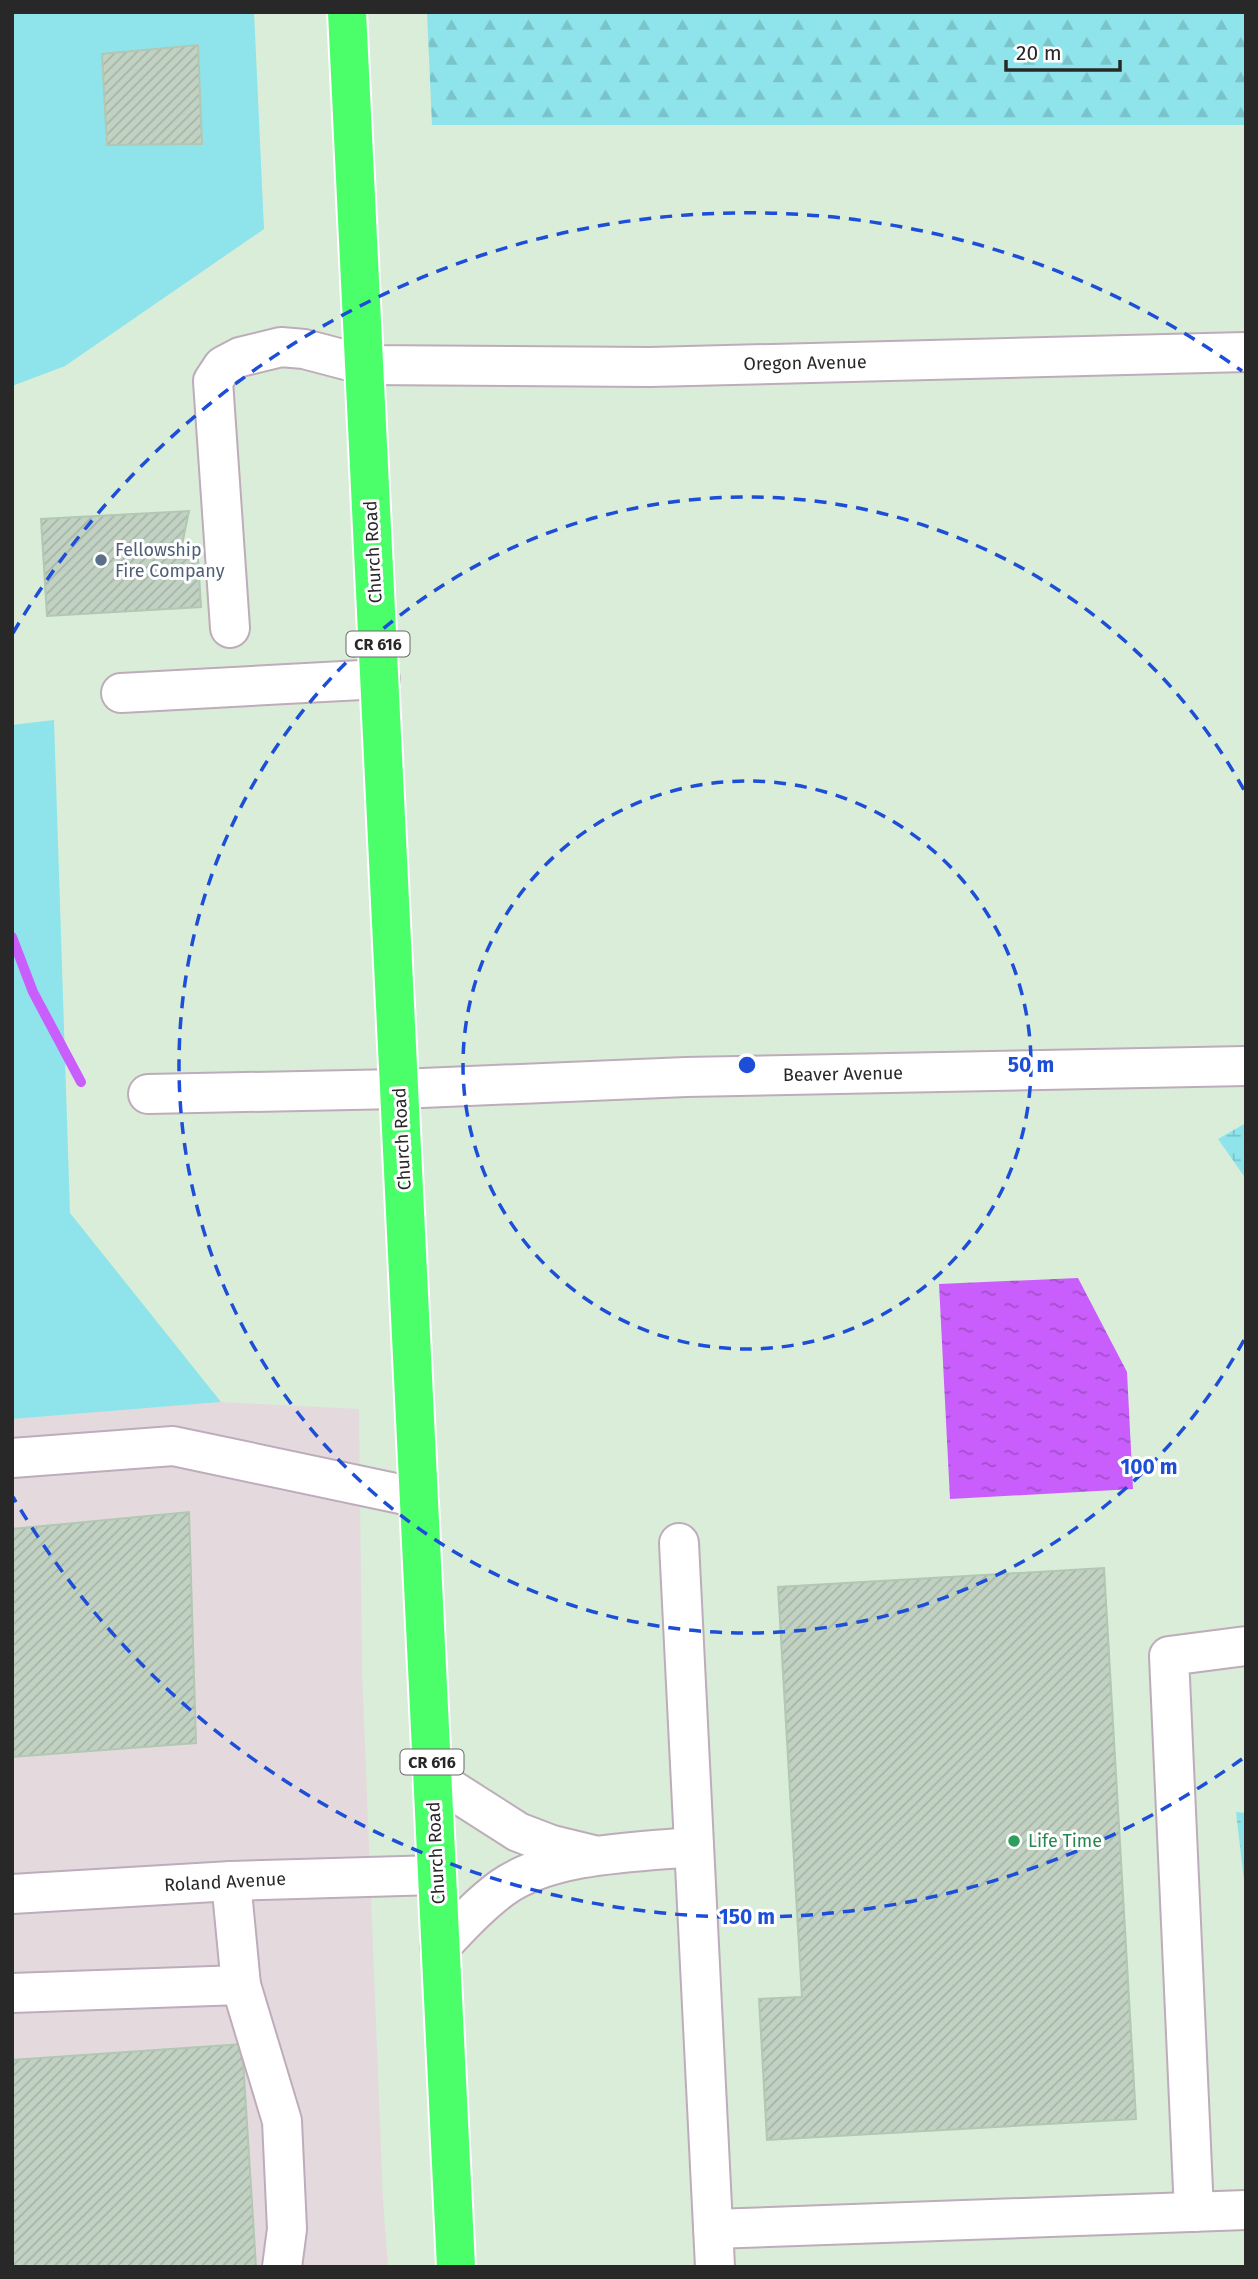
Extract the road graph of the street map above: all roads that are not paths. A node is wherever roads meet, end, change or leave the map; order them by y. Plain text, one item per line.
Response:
1 (347, 12) edge
2 (1246, 352) edge
3 (365, 365) junction
4 (230, 628) dead end
5 (380, 679) junction
6 (121, 693) dead end
7 (1246, 1066) edge
8 (399, 1089) junction
9 (148, 1094) dead end
10 (12, 1458) edge
11 (419, 1498) junction
12 (679, 1543) dead end
13 (1246, 1646) edge
14 (432, 1777) junction
15 (694, 1847) junction
16 (596, 1856) junction
17 (437, 1875) junction
18 (231, 1881) junction
19 (12, 1894) edge
20 (440, 1947) junction
21 (242, 1985) junction
22 (12, 1993) edge
23 (1246, 2210) edge
24 (1194, 2212) junction
25 (713, 2229) junction
26 (282, 2267) edge
27 (456, 2267) edge
28 (715, 2267) edge

1 - 3 main road, Church Road / CR 616
2 - 3 street, Oregon Avenue
3 - 4 street, Oregon Avenue
3 - 5 main road, Church Road / CR 616
5 - 6 street
5 - 8 main road, Church Road / CR 616
7 - 8 street, Beaver Avenue
8 - 9 street, Beaver Avenue
8 - 11 main road, Church Road / CR 616
10 - 11 street
11 - 14 main road, Church Road / CR 616
12 - 15 street
13 - 24 street
14 - 16 street
14 - 17 main road, Church Road / CR 616
15 - 16 street
15 - 25 street
16 - 20 street
17 - 18 street, Roland Avenue
17 - 20 main road, Church Road / CR 616
18 - 19 street, Roland Avenue
18 - 21 street
20 - 27 main road, Church Road / CR 616
21 - 22 street
21 - 26 street
23 - 24 street
24 - 25 street
25 - 28 street

